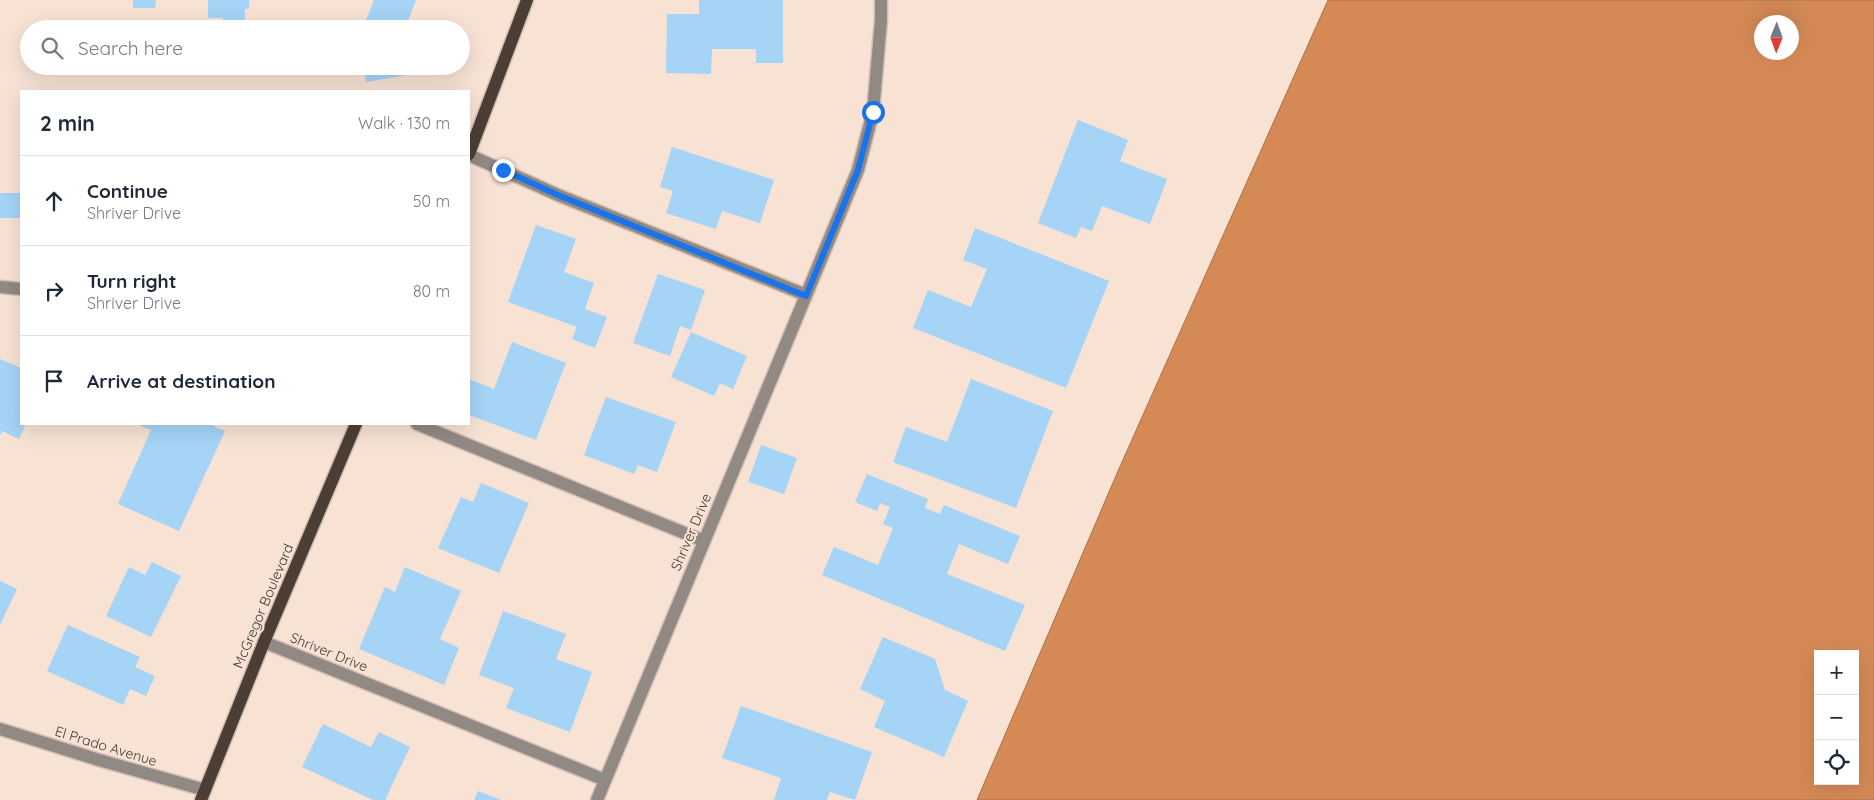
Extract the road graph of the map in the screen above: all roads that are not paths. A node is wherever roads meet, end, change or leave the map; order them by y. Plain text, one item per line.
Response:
1 (527, 0) edge
2 (881, 0) edge
3 (470, 151) edge
4 (470, 154) edge
5 (0, 287) edge
6 (20, 289) edge
7 (806, 296) junction
8 (355, 425) edge
9 (419, 425) edge
10 (704, 541) junction
11 (264, 642) junction
12 (0, 728) edge
13 (605, 780) junction
14 (203, 795) edge
15 (597, 800) edge

1 - 3 main road
2 - 7 street, Shriver Drive
4 - 7 street
5 - 6 street
7 - 10 street, Shriver Drive
8 - 11 main road, McGregor Boulevard
9 - 10 street
10 - 13 street, Shriver Drive
11 - 13 street, Shriver Drive
11 - 14 main road, McGregor Boulevard
12 - 14 street, El Prado Avenue
13 - 15 street, Shriver Drive

